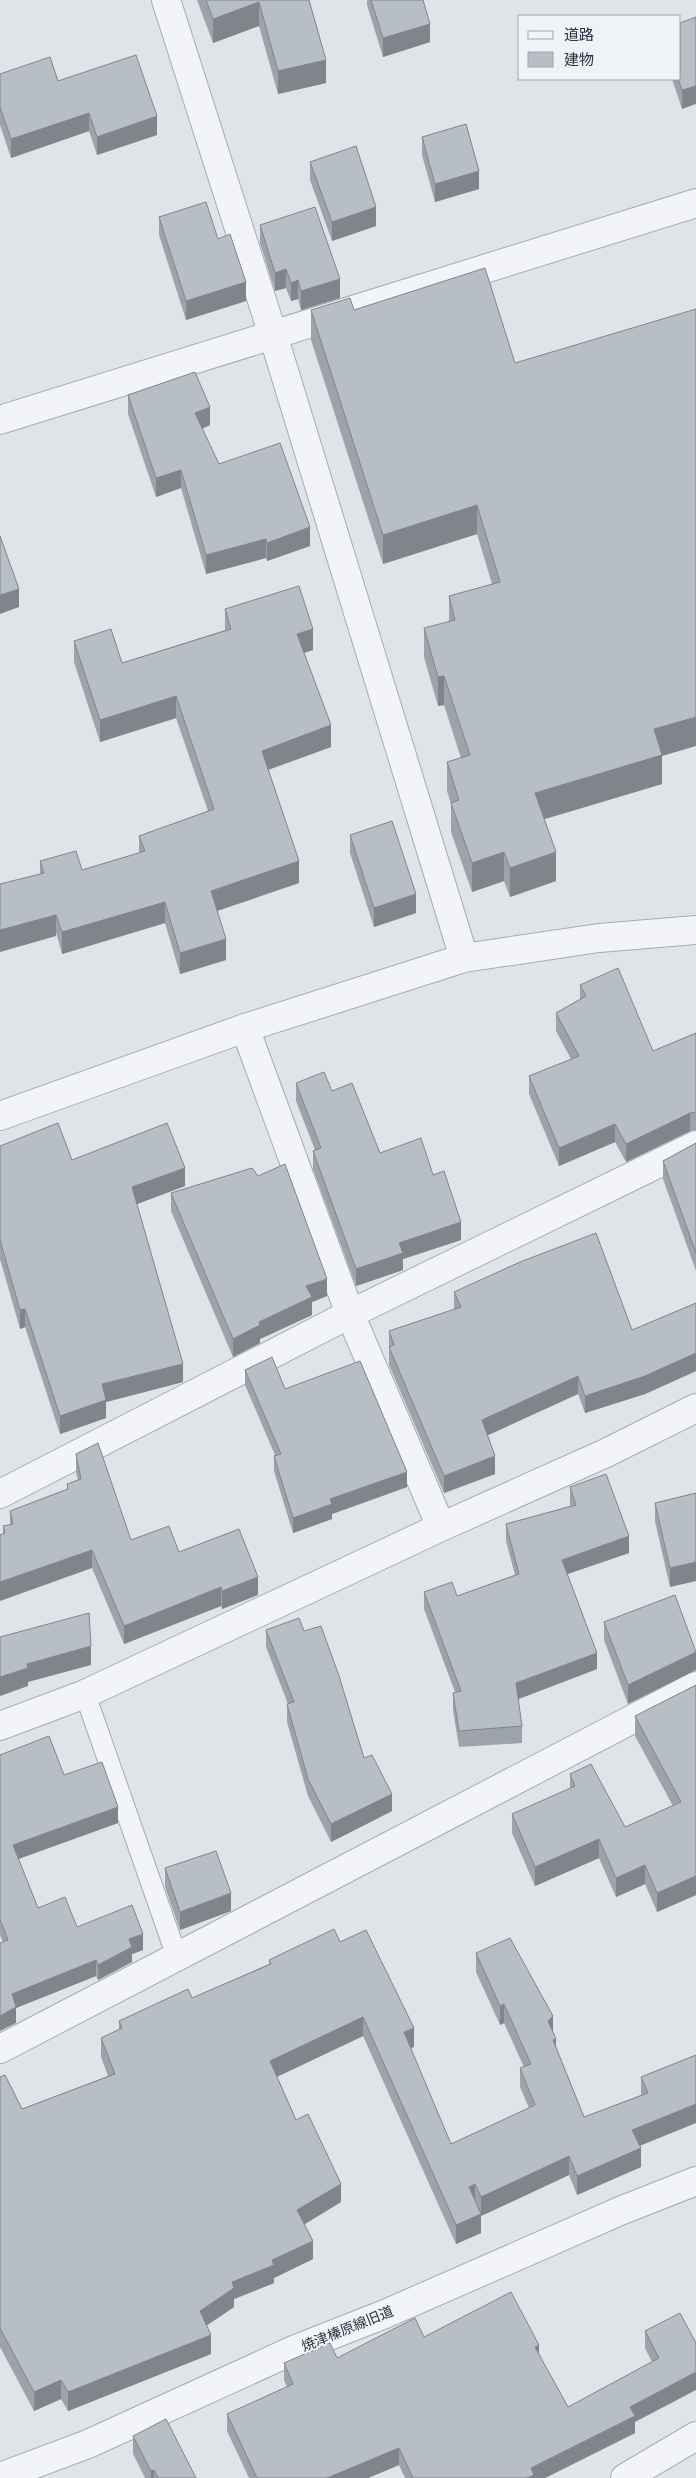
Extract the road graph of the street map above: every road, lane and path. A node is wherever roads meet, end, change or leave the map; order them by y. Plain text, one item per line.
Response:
1 (166, 0) edge
2 (696, 203) edge
3 (273, 335) junction
4 (0, 420) edge
5 (695, 925) edge
6 (464, 958) junction
7 (244, 1028) junction
8 (0, 1116) edge
9 (696, 1145) edge
10 (350, 1314) junction
11 (696, 1408) edge
12 (0, 1494) edge
13 (441, 1527) junction
14 (696, 1686) edge
15 (85, 1694) junction
16 (0, 1726) edge
17 (177, 1957) junction
18 (0, 2049) edge
19 (696, 2181) edge
20 (696, 2436) edge
21 (0, 2477) edge
22 (625, 2478) edge

1 - 3 street
2 - 3 street
3 - 4 street
3 - 6 street
5 - 6 street
6 - 7 street
7 - 8 street
7 - 10 street
9 - 10 street
10 - 12 street
10 - 13 street
11 - 13 street
13 - 15 street
14 - 17 street
15 - 16 street
15 - 17 lane
17 - 18 street
19 - 21 street, 焼津榛原線旧道
20 - 22 street

